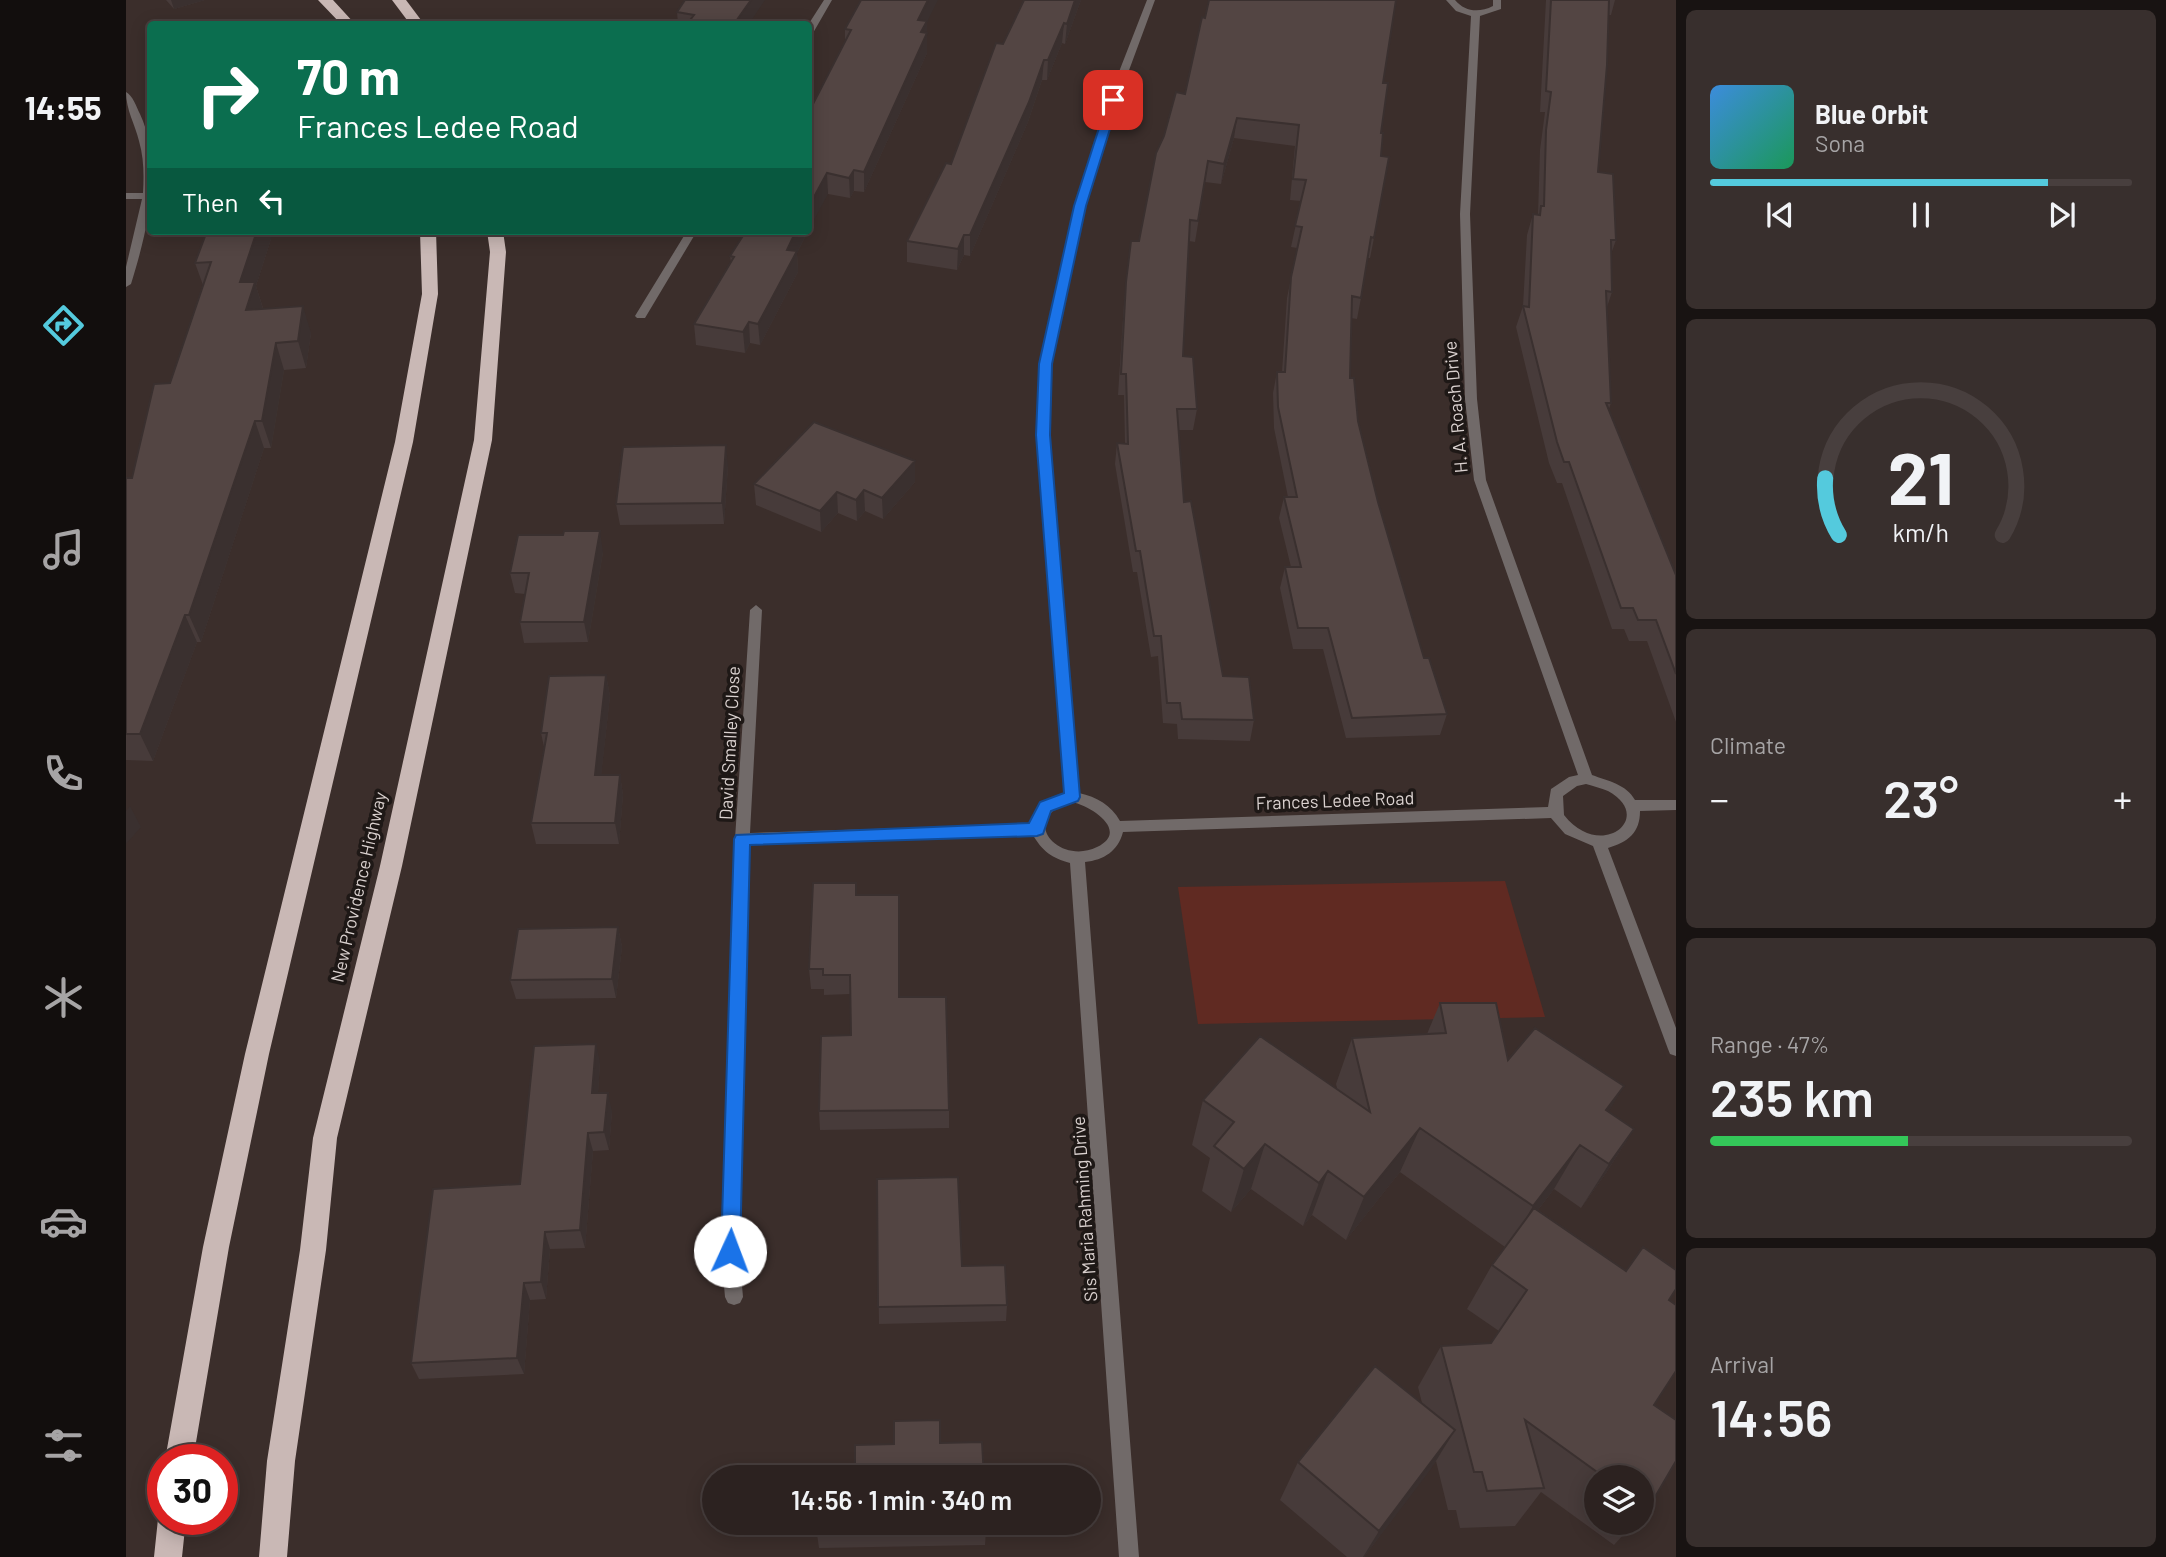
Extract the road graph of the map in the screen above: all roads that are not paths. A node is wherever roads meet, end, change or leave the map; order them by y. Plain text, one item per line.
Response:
1 (325, 0) edge
2 (399, 0) edge
3 (828, 0) edge
4 (1150, 0) edge
5 (1448, 0) edge
6 (1497, 0) edge
7 (1476, 13) junction
8 (345, 21) edge
9 (415, 21) edge
10 (812, 26) edge
11 (126, 95) edge
12 (147, 153) edge
13 (126, 196) edge
14 (147, 196) edge
15 (147, 207) edge
16 (428, 235) edge
17 (496, 235) edge
18 (690, 235) edge
19 (126, 284) edge
20 (641, 316) dead end
21 (756, 610) dead end
22 (1586, 779) junction
23 (1072, 797) junction
24 (1633, 806) junction
25 (1676, 806) edge
26 (1555, 812) junction
27 (1115, 827) junction
28 (1037, 829) junction
29 (742, 839) junction
30 (1599, 842) junction
31 (1077, 858) junction
32 (1676, 1049) edge
33 (734, 1297) dead end
34 (182, 1444) edge
35 (170, 1535) edge
36 (168, 1557) edge
37 (273, 1557) edge
38 (1129, 1557) edge

1 - 8 highway
2 - 9 highway
3 - 10 street
4 - 23 street
5 - 7 street
6 - 7 street
7 - 22 street, H. A. Roach Drive
11 - 12 street
13 - 14 street
15 - 19 street
16 - 34 highway
17 - 37 highway, New Providence Highway
18 - 20 street
21 - 29 street, David Smalley Close
22 - 24 street
22 - 26 street
23 - 27 street
23 - 28 street
24 - 25 street
24 - 30 street
26 - 27 street, Frances Ledee Road
26 - 30 street
27 - 31 street
28 - 29 street
28 - 31 street
29 - 33 street, David Smalley Close
30 - 32 street
31 - 38 street, Sis Maria Rahming Drive
35 - 36 highway

